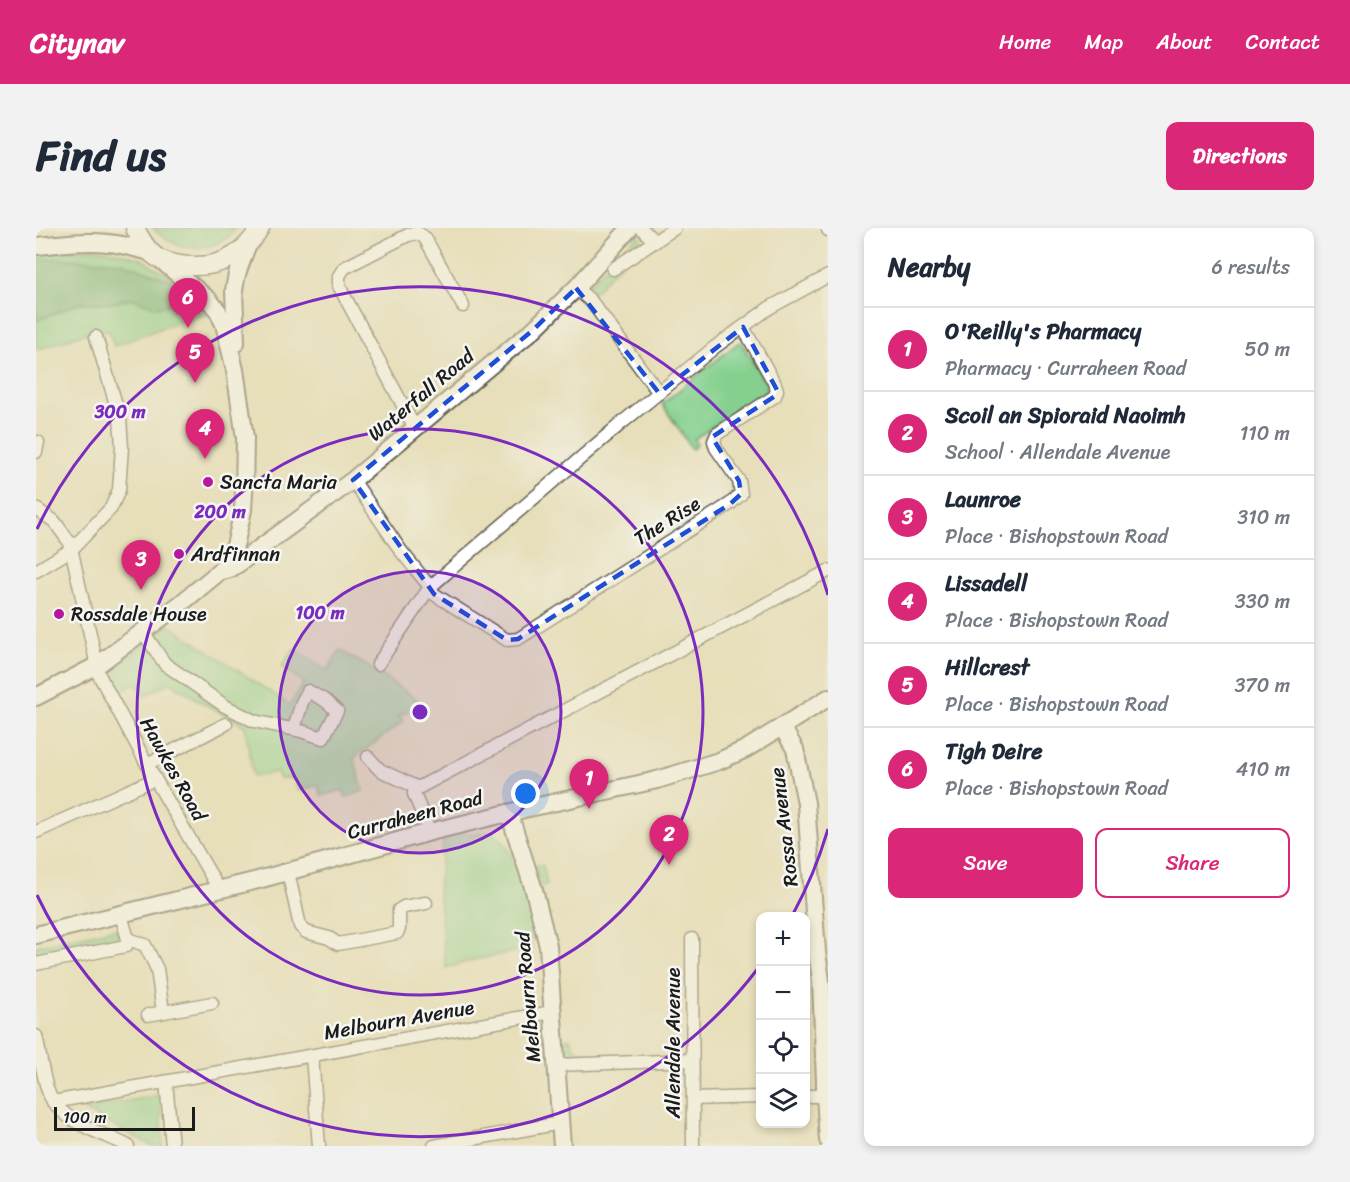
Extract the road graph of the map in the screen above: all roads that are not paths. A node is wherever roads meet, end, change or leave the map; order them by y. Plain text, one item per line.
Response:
1 (135, 228) edge
2 (260, 228) edge
3 (630, 228) edge
4 (641, 228) edge
5 (675, 228) edge
6 (655, 242) junction
7 (36, 246) edge
8 (246, 246) junction
9 (157, 257) junction
10 (613, 269) dead end
11 (828, 276) edge
12 (576, 288) junction
13 (463, 306) dead end
14 (743, 327) junction
15 (96, 337) dead end
16 (234, 365) junction
17 (659, 393) junction
18 (415, 428) junction
19 (353, 480) junction
20 (36, 509) edge
21 (240, 528) junction
22 (266, 543) junction
23 (71, 550) junction
24 (36, 571) edge
25 (220, 571) junction
26 (828, 571) edge
27 (430, 587) junction
28 (143, 632) junction
29 (378, 664) dead end
30 (96, 666) junction
31 (36, 697) edge
32 (828, 699) edge
33 (226, 724) dead end
34 (782, 727) junction
35 (294, 729) dead end
36 (368, 757) dead end
37 (147, 764) junction
38 (155, 779) junction
39 (418, 788) junction
40 (509, 813) junction
41 (36, 832) edge
42 (430, 832) junction
43 (288, 872) junction
44 (220, 891) junction
45 (426, 903) dead end
46 (121, 915) junction
47 (36, 935) edge
48 (128, 939) junction
49 (692, 939) dead end
50 (36, 964) edge
51 (212, 1003) dead end
52 (163, 1012) junction
53 (552, 1012) junction
54 (148, 1015) dead end
55 (36, 1036) edge
56 (312, 1056) junction
57 (692, 1060) junction
58 (556, 1065) junction
59 (166, 1082) junction
60 (810, 1096) edge
61 (825, 1096) junction
62 (756, 1097) edge
63 (693, 1099) junction
64 (53, 1102) junction
65 (561, 1123) junction
66 (828, 1140) edge
67 (128, 1146) edge
68 (172, 1146) edge
69 (318, 1146) edge
70 (434, 1146) edge
71 (562, 1146) edge
72 (693, 1146) edge

1 - 9 main road
2 - 8 main road
3 - 12 street, Waterfall Road
4 - 6 street
5 - 6 street
6 - 10 street
7 - 9 street
8 - 9 main road
8 - 16 street
9 - 16 street
11 - 14 street
12 - 17 street
12 - 18 street, Waterfall Road
13 - 18 street
14 - 17 street
14 - 27 street, The Rise
15 - 23 street
16 - 21 street
17 - 27 street
18 - 19 street, Waterfall Road
19 - 22 street, Waterfall Road
19 - 27 street, The Rise
20 - 23 street, Hawkes Road
21 - 22 street
21 - 25 street
22 - 25 street, Waterfall Road
23 - 24 street
23 - 30 street, Hawkes Road
25 - 28 street
26 - 39 street
27 - 29 street
28 - 30 street
28 - 35 street
30 - 31 street
30 - 37 street, Hawkes Road
32 - 34 street, Curraheen Road
33 - 37 street
34 - 40 street, Curraheen Road
34 - 61 street, Rossa Avenue
36 - 39 street
37 - 38 street, Hawkes Road
38 - 41 street
38 - 44 street, Hawkes Road
39 - 42 street
40 - 42 street, Curraheen Road
40 - 53 street, Melbourn Road
42 - 43 street, Curraheen Road
43 - 44 street, Curraheen Road
43 - 45 street
44 - 46 street, Curraheen Road
46 - 47 street, Curraheen Road
46 - 48 street
48 - 50 street
48 - 52 street
49 - 57 street, Allendale Avenue
51 - 52 street
52 - 54 street
53 - 56 street, Melbourn Avenue
53 - 58 street, Melbourn Road
55 - 64 street
56 - 59 street, Melbourn Avenue
56 - 69 street
57 - 58 street
57 - 63 street, Allendale Avenue
58 - 65 street, Melbourn Road
59 - 64 street, Melbourn Avenue
59 - 68 street
60 - 61 street
61 - 66 street, Rossa Avenue
62 - 63 street
63 - 72 street, Allendale Avenue
64 - 67 street
65 - 70 street
65 - 71 street, Melbourn Road

